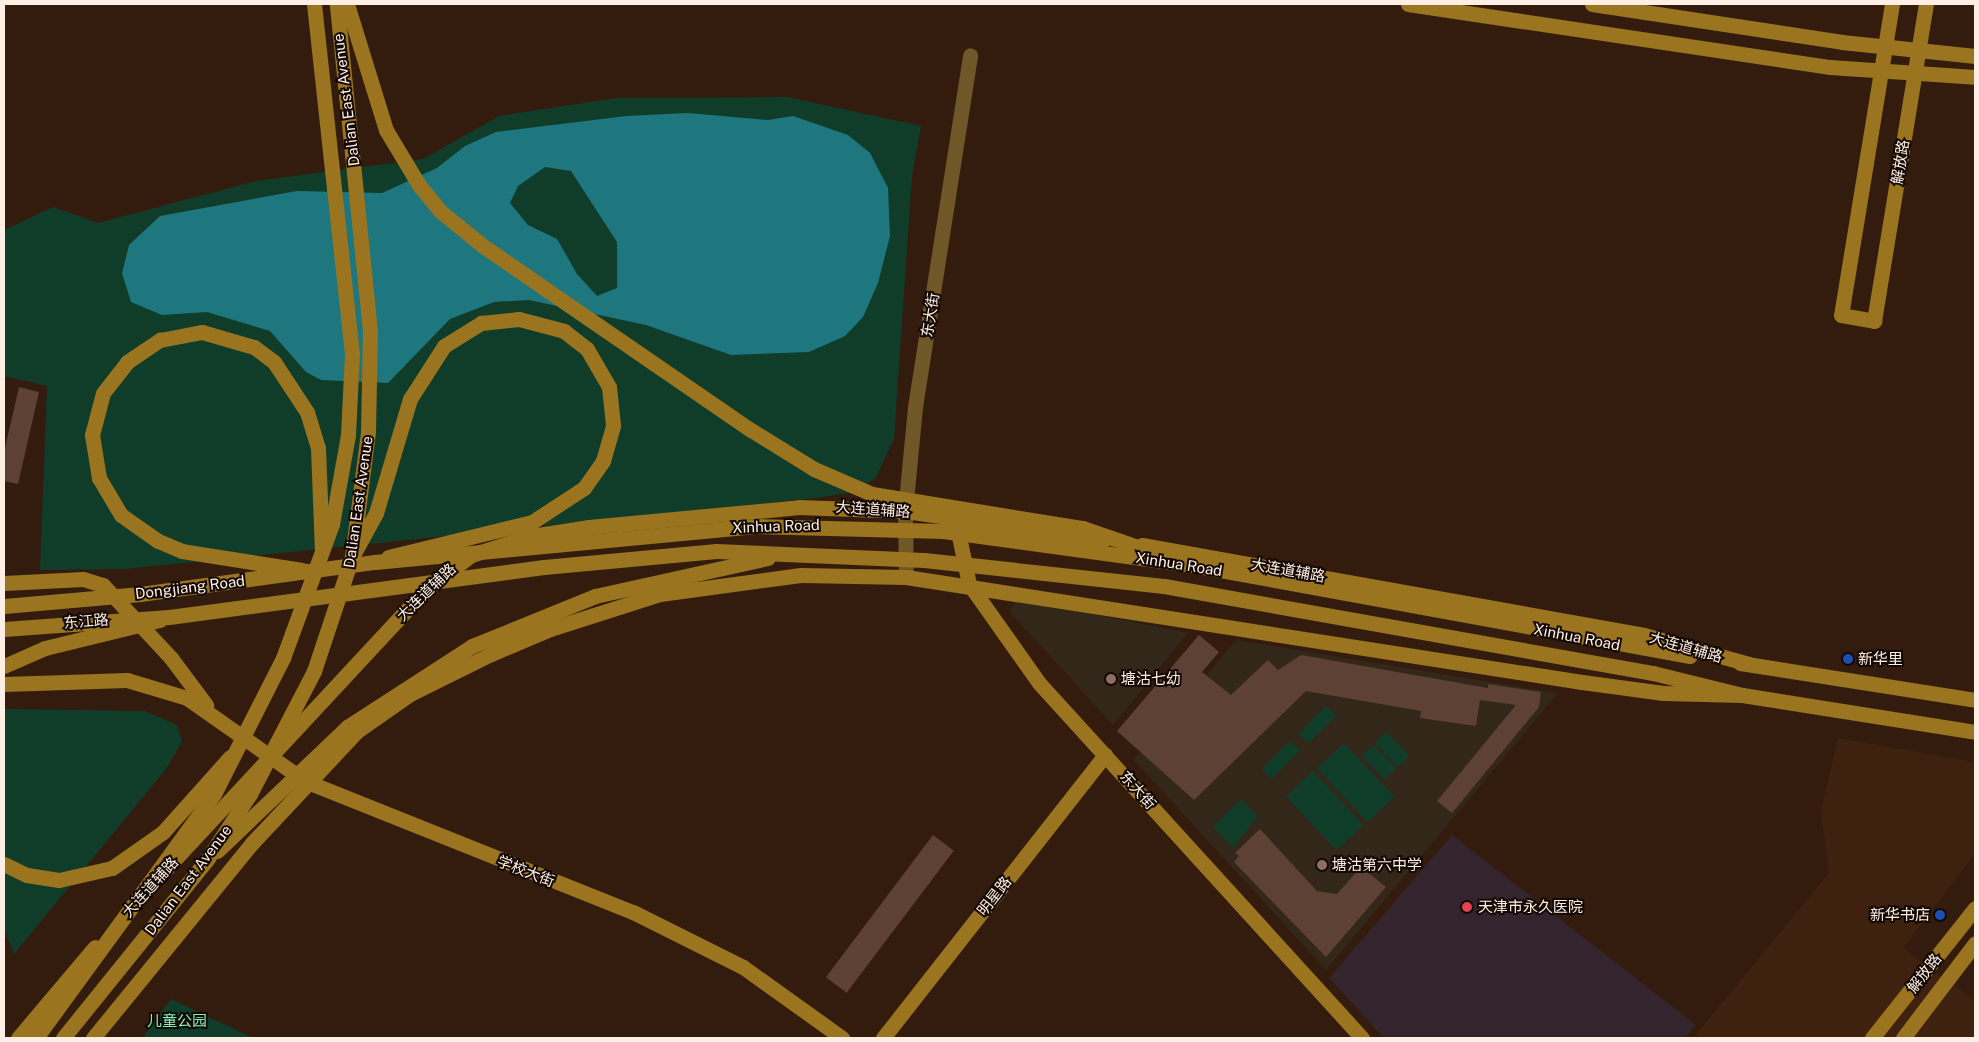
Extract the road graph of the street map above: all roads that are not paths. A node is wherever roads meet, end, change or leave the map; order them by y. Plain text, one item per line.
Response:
1 (314, 4) edge
2 (337, 4) edge
3 (347, 4) edge
4 (1408, 4) edge
5 (1592, 4) edge
6 (1892, 4) edge
7 (1926, 4) edge
8 (1886, 46) junction
9 (1919, 48) junction
10 (970, 55) dead end
11 (1975, 56) edge
12 (1881, 71) junction
13 (1914, 72) junction
14 (1975, 77) edge
15 (904, 510) junction
16 (955, 518) junction
17 (322, 554) junction
18 (788, 554) junction
19 (352, 557) junction
20 (375, 562) junction
21 (1198, 566) junction
22 (302, 570) junction
23 (906, 577) junction
24 (4, 583) edge
25 (969, 584) junction
26 (380, 588) joint
27 (4, 606) edge
28 (169, 617) junction
29 (4, 629) edge
30 (1749, 664) junction
31 (4, 666) edge
32 (4, 684) edge
33 (1742, 695) junction
34 (1975, 700) edge
35 (208, 708) junction
36 (1975, 732) edge
37 (239, 747) junction
38 (269, 755) junction
39 (1105, 755) junction
40 (306, 781) junction
41 (208, 858) junction
42 (4, 864) edge
43 (1975, 908) edge
44 (1975, 943) edge
45 (18, 1038) edge
46 (36, 1038) edge
47 (64, 1038) edge
48 (93, 1038) edge
49 (842, 1038) edge
50 (883, 1038) edge
51 (1362, 1038) edge
52 (1872, 1038) edge
53 (1903, 1038) edge

1 - 17 main road, Dalian East Avenue, bridge
2 - 19 main road, Dalian East Avenue, bridge
3 - 21 main road, bridge
4 - 12 main road
5 - 8 main road
6 - 8 main road
7 - 9 main road, 解放路
8 - 9 main road
8 - 12 main road
9 - 11 main road
9 - 13 main road, 解放路
10 - 15 street, 东大街
12 - 13 main road
12 - 13 main road, 解放路
13 - 14 main road
15 - 16 main road, 大连道辅路
15 - 23 street, 东大街
15 - 38 main road, 大连道辅路
16 - 25 main road, 东大街
16 - 30 main road, 大连道辅路
17 - 22 main road, bridge
17 - 37 main road, Dalian East Avenue, bridge
18 - 26 main road, Xinhua Road, bridge
18 - 33 main road, Xinhua Road, bridge
18 - 41 main road, bridge
19 - 20 main road, bridge
19 - 41 main road, Dalian East Avenue, bridge
20 - 21 main road, Xinhua Road, bridge
20 - 22 main road, Dongjiang Road, bridge
21 - 30 main road, Xinhua Road
22 - 27 main road, Dongjiang Road, bridge
23 - 25 main road
23 - 40 main road
24 - 35 main road
25 - 33 main road
25 - 39 main road, 东大街
26 - 28 main road, Dongjiang Road, bridge
28 - 29 main road, 东江路, bridge
28 - 31 main road, bridge
30 - 34 main road, Xinhua Road
32 - 35 main road
33 - 36 main road, Xinhua Road
35 - 38 main road, 学校大街
37 - 42 main road, bridge
37 - 46 main road, Dalian East Avenue, bridge
38 - 40 main road, 学校大街
38 - 45 main road, 大连道辅路
39 - 50 main road, 明星路
39 - 51 main road, 东大街
40 - 48 main road
40 - 49 main road, 学校大街
41 - 47 main road, Dalian East Avenue, bridge
43 - 52 main road, 解放路
44 - 53 main road, 解放路

